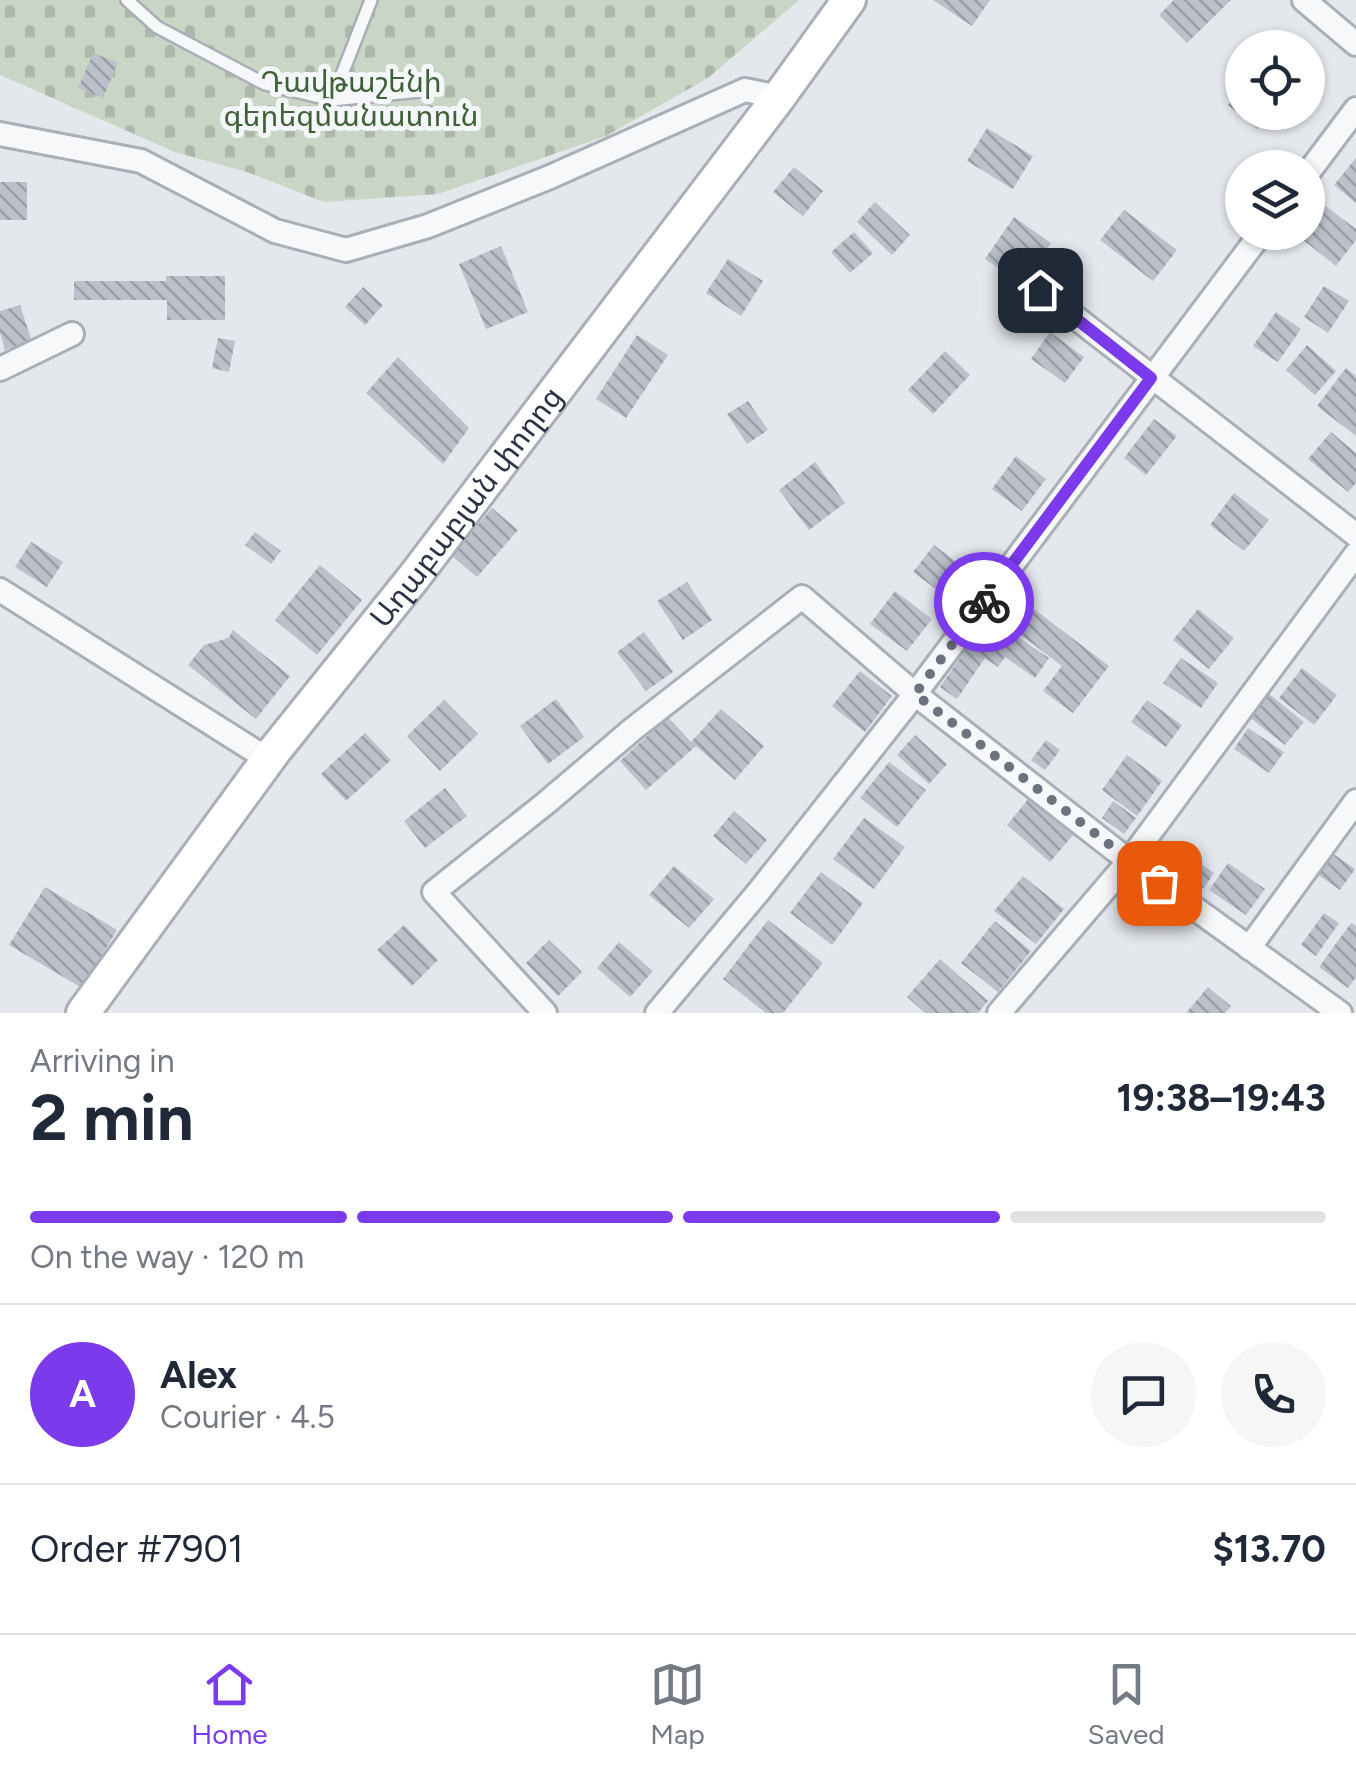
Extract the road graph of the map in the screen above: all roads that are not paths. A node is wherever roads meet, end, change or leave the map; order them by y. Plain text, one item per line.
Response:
1 (128, 0) edge
2 (372, 0) edge
3 (850, 0) edge
4 (1304, 0) edge
5 (1356, 44) edge
6 (429, 90) dead end
7 (779, 97) junction
8 (332, 100) junction
9 (1356, 109) edge
10 (0, 134) edge
11 (1325, 150) edge
12 (1248, 250) edge
13 (1040, 290) dead end
14 (72, 334) dead end
15 (0, 370) edge
16 (1151, 378) junction
17 (1356, 535) edge
18 (1356, 554) edge
19 (0, 590) edge
20 (915, 694) junction
21 (268, 760) junction
22 (1356, 801) edge
23 (1128, 861) junction
24 (1250, 948) junction
25 (83, 1013) edge
26 (545, 1013) edge
27 (657, 1013) edge
28 (999, 1013) edge
29 (1340, 1013) edge

1 - 8 lane
2 - 8 lane
3 - 7 street, Աղաբաբյան փողոց
4 - 5 street
6 - 8 lane
7 - 10 street
7 - 21 street, Աղաբաբյան փողոց
9 - 11 street
12 - 16 street
13 - 16 street
14 - 15 street
16 - 17 street
16 - 20 street
18 - 23 street
19 - 21 street
20 - 23 street
20 - 26 street
20 - 27 street
21 - 25 street, Աղաբաբյան փողոց
22 - 24 street
23 - 24 street
23 - 28 street
24 - 29 street

